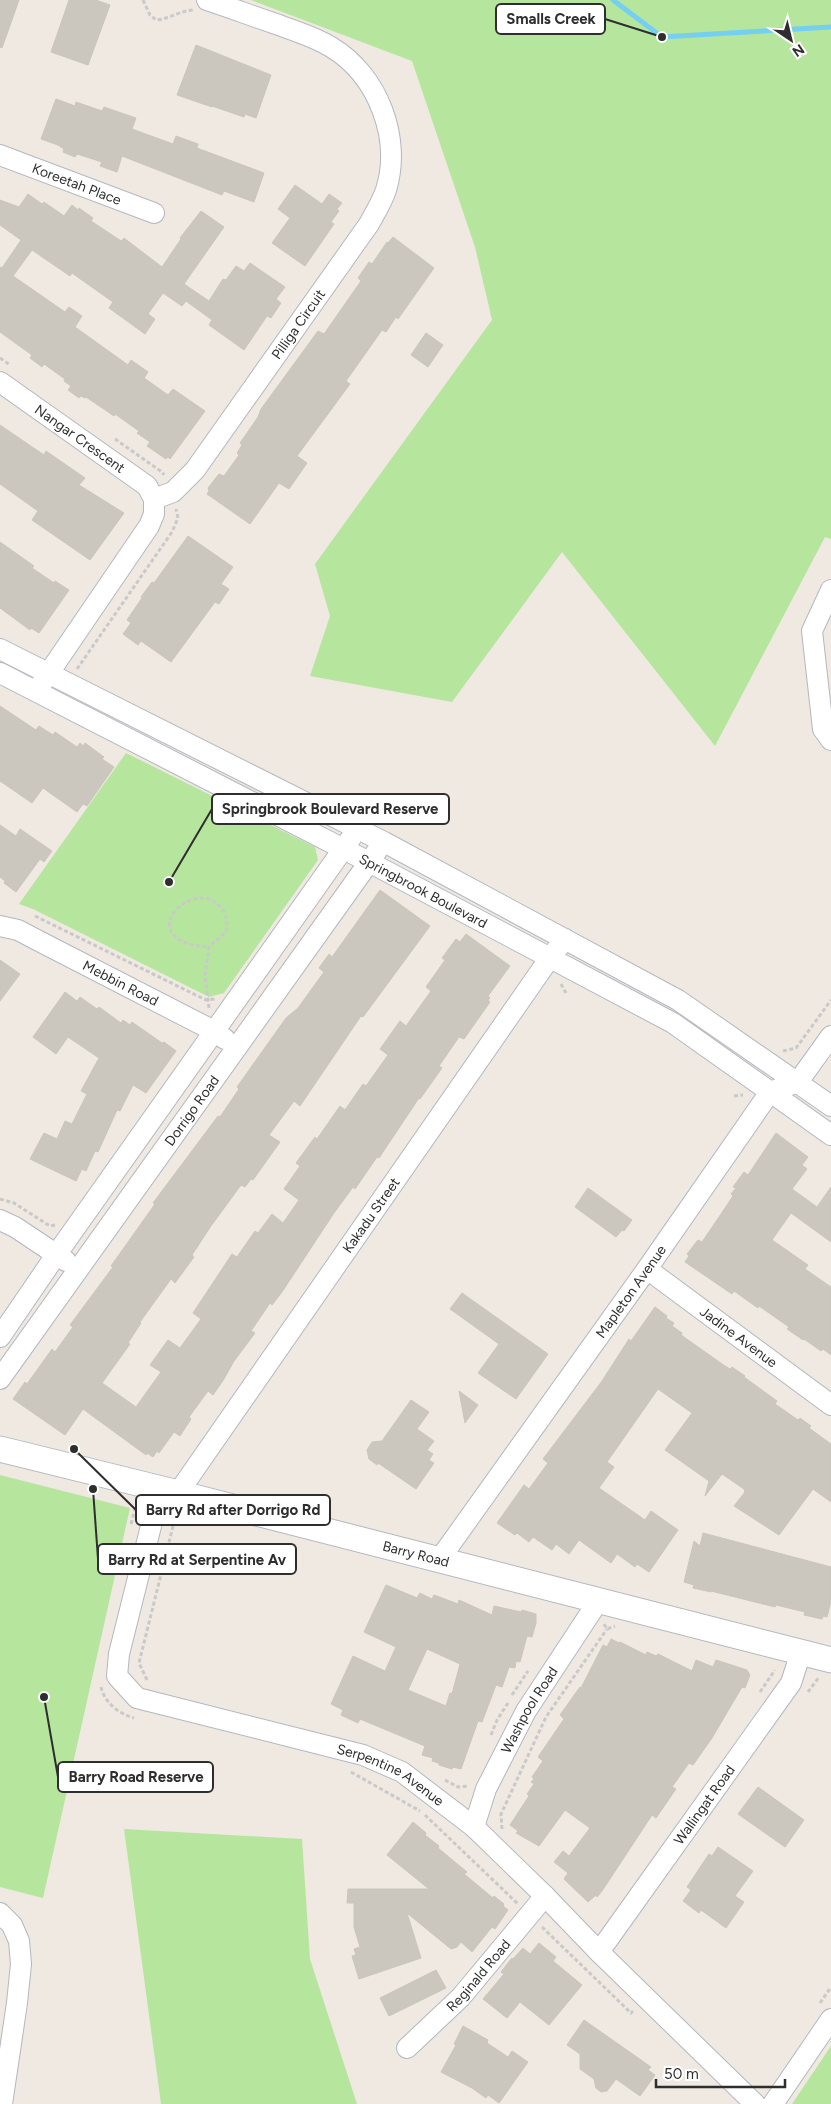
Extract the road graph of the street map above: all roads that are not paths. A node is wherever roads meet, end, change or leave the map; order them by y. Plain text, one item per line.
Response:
1 (202, 5) edge
2 (0, 155) edge
3 (154, 213) dead end
4 (0, 382) edge
5 (166, 485) junction
6 (831, 590) edge
7 (0, 649) edge
8 (0, 673) edge
9 (49, 673) junction
10 (36, 691) junction
11 (831, 740) edge
12 (358, 828) junction
13 (384, 842) junction
14 (343, 849) junction
15 (369, 862) junction
16 (0, 926) edge
17 (565, 939) junction
18 (549, 959) junction
19 (213, 1024) junction
20 (831, 1036) edge
21 (236, 1048) junction
22 (798, 1082) junction
23 (770, 1092) junction
24 (831, 1106) edge
25 (831, 1135) edge
26 (0, 1220) edge
27 (56, 1255) junction
28 (647, 1269) junction
29 (78, 1270) junction
30 (0, 1337) edge
31 (0, 1379) edge
32 (831, 1405) edge
33 (0, 1449) edge
34 (177, 1504) junction
35 (439, 1560) junction
36 (599, 1600) junction
37 (801, 1652) junction
38 (831, 1660) edge
39 (474, 1826) junction
40 (545, 1896) junction
41 (0, 1913) edge
42 (599, 1952) junction
43 (831, 2019) edge
44 (407, 2048) dead end
45 (2, 2104) edge
46 (755, 2104) edge
47 (773, 2104) edge

1 - 5 street, Pilliga Circuit
2 - 3 street, Koreetah Place
4 - 5 street, Nangar Crescent
5 - 9 street
6 - 11 street
7 - 9 street, Springbrook Boulevard
8 - 10 street, Springbrook Boulevard
9 - 10 street
9 - 12 street, Springbrook Boulevard
10 - 14 street, Springbrook Boulevard
12 - 13 street, Springbrook Boulevard
12 - 14 street, Dorrigo Road
13 - 15 street, Dorrigo Road
13 - 17 street, Springbrook Boulevard
14 - 15 street, Springbrook Boulevard
14 - 19 street, Dorrigo Road
15 - 18 street, Springbrook Boulevard
15 - 21 street, Dorrigo Road
16 - 19 street, Mebbin Road
17 - 18 street, Kakadu Street
17 - 22 street, Springbrook Boulevard
18 - 23 street, Springbrook Boulevard
18 - 34 street, Kakadu Street
19 - 21 street, Mebbin Road
19 - 27 street, Dorrigo Road
20 - 22 street
21 - 29 street, Dorrigo Road
22 - 23 street
22 - 24 street, Springbrook Boulevard
23 - 25 street, Springbrook Boulevard
23 - 28 street, Mapleton Avenue
26 - 27 street
27 - 29 street
27 - 30 street, Dorrigo Road
28 - 32 street, Jadine Avenue
28 - 35 street, Mapleton Avenue
29 - 31 street, Dorrigo Road
33 - 34 street, Barry Road
34 - 35 street, Barry Road
34 - 39 street, Serpentine Avenue
35 - 36 street, Barry Road
36 - 37 street, Barry Road
36 - 39 street, Washpool Road
37 - 38 street, Barry Road
37 - 42 street, Wallingat Road
39 - 40 street, Serpentine Avenue
40 - 42 street, Serpentine Avenue
40 - 44 street, Reginald Road
41 - 45 street
42 - 46 street, Serpentine Avenue
43 - 47 street

